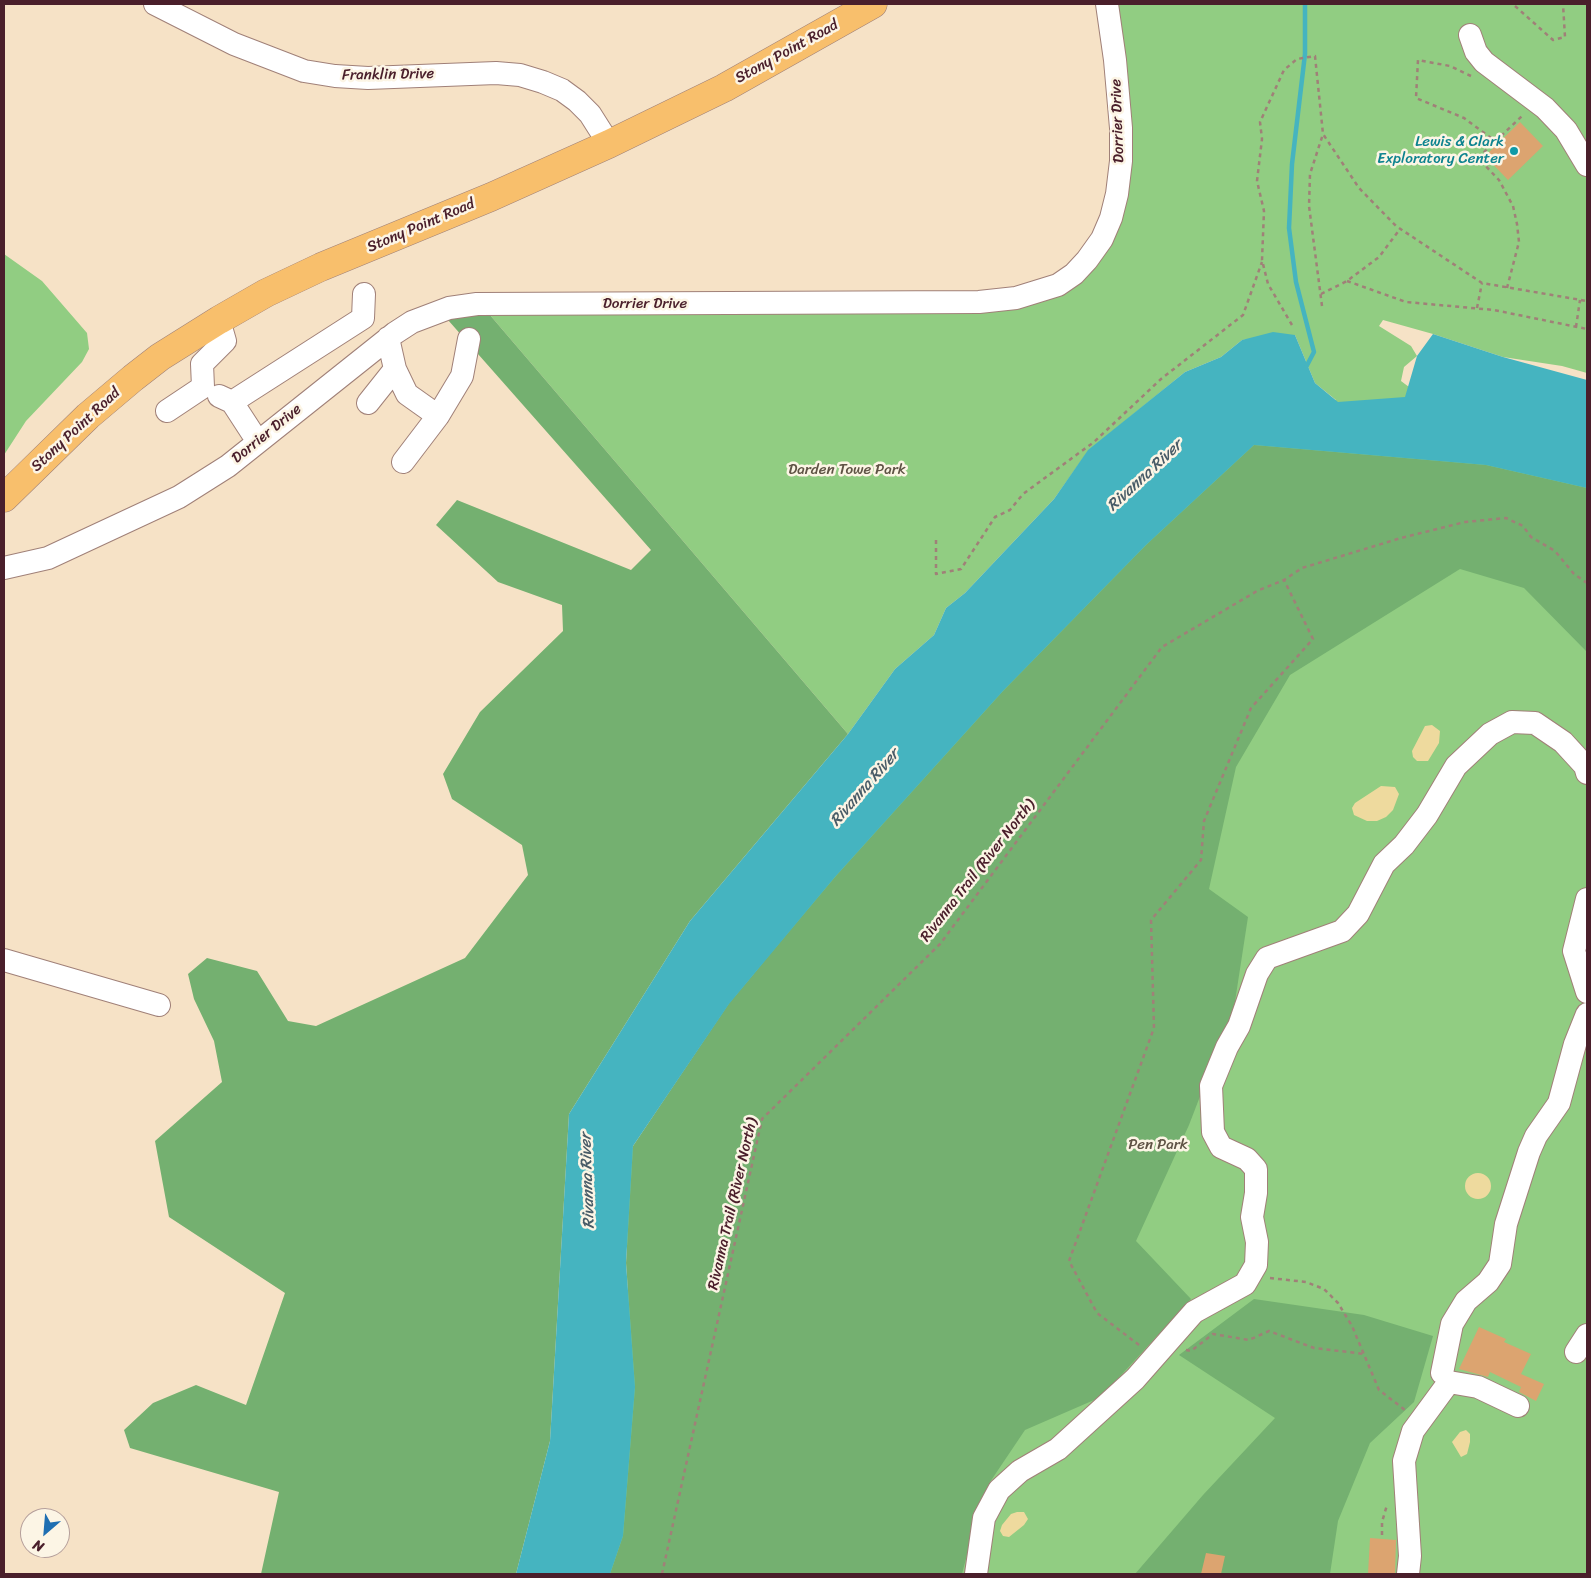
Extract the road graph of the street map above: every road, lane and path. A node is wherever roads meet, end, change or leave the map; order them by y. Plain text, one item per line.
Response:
1 (154, 4) edge
2 (873, 4) edge
3 (1107, 4) edge
4 (1563, 4) edge
5 (1515, 6) dead end
6 (1470, 35) dead end
7 (1474, 78) dead end
8 (1537, 102) junction
9 (1323, 134) junction
10 (1495, 141) junction
11 (609, 144) junction
12 (1587, 165) edge
13 (1400, 229) junction
14 (1262, 260) junction
15 (1347, 282) junction
16 (1482, 283) junction
17 (1507, 288) junction
18 (364, 294) dead end
19 (1321, 294) junction
20 (1580, 300) junction
21 (1587, 301) edge
22 (1322, 306) dead end
23 (1478, 308) junction
24 (219, 320) junction
25 (1292, 325) dead end
26 (1576, 326) junction
27 (1587, 329) edge
28 (388, 338) junction
29 (469, 339) dead end
30 (394, 369) junction
31 (203, 387) junction
32 (232, 402) junction
33 (368, 403) dead end
34 (167, 411) dead end
35 (438, 416) junction
36 (258, 442) junction
37 (403, 462) dead end
38 (4, 498) edge
39 (936, 540) dead end
40 (4, 568) edge
41 (1284, 580) junction
42 (1587, 582) edge
43 (1587, 773) edge
44 (1587, 898) edge
45 (4, 960) edge
46 (1587, 992) edge
47 (159, 1005) dead end
48 (1587, 1014) edge
49 (1247, 1280) junction
50 (1161, 1349) junction
51 (1365, 1354) junction
52 (1442, 1373) dead end
53 (1518, 1406) dead end
54 (1420, 1421) junction
55 (662, 1574) edge
56 (976, 1574) edge
57 (1408, 1574) edge

1 - 11 street, Franklin Drive
2 - 11 main road, Stony Point Road
3 - 28 street, Dorrier Drive
4 - 5 path
6 - 8 street
7 - 10 path
8 - 10 path
8 - 12 street
9 - 13 path
9 - 14 path
9 - 19 path
10 - 17 path
11 - 24 main road, Stony Point Road
13 - 15 path
13 - 16 path
14 - 25 path
14 - 39 path
15 - 19 path
15 - 23 path
16 - 17 path
16 - 23 path
17 - 20 path
18 - 32 street
19 - 22 path
20 - 21 path
20 - 26 path
23 - 26 path
24 - 31 street
24 - 38 main road, Stony Point Road
26 - 27 path
28 - 30 street
28 - 36 street, Dorrier Drive
29 - 35 street
30 - 33 street
30 - 35 street
31 - 32 street
31 - 34 street
32 - 36 street
35 - 37 street
36 - 40 street, Dorrier Drive
41 - 42 path, Rivanna Trail (River North)
41 - 50 path
41 - 55 path, Rivanna Trail (River North)
43 - 49 street
44 - 46 street
45 - 47 street
48 - 52 street
49 - 50 street
49 - 51 path
50 - 51 path
50 - 56 street
51 - 54 path
53 - 54 street
54 - 57 street

